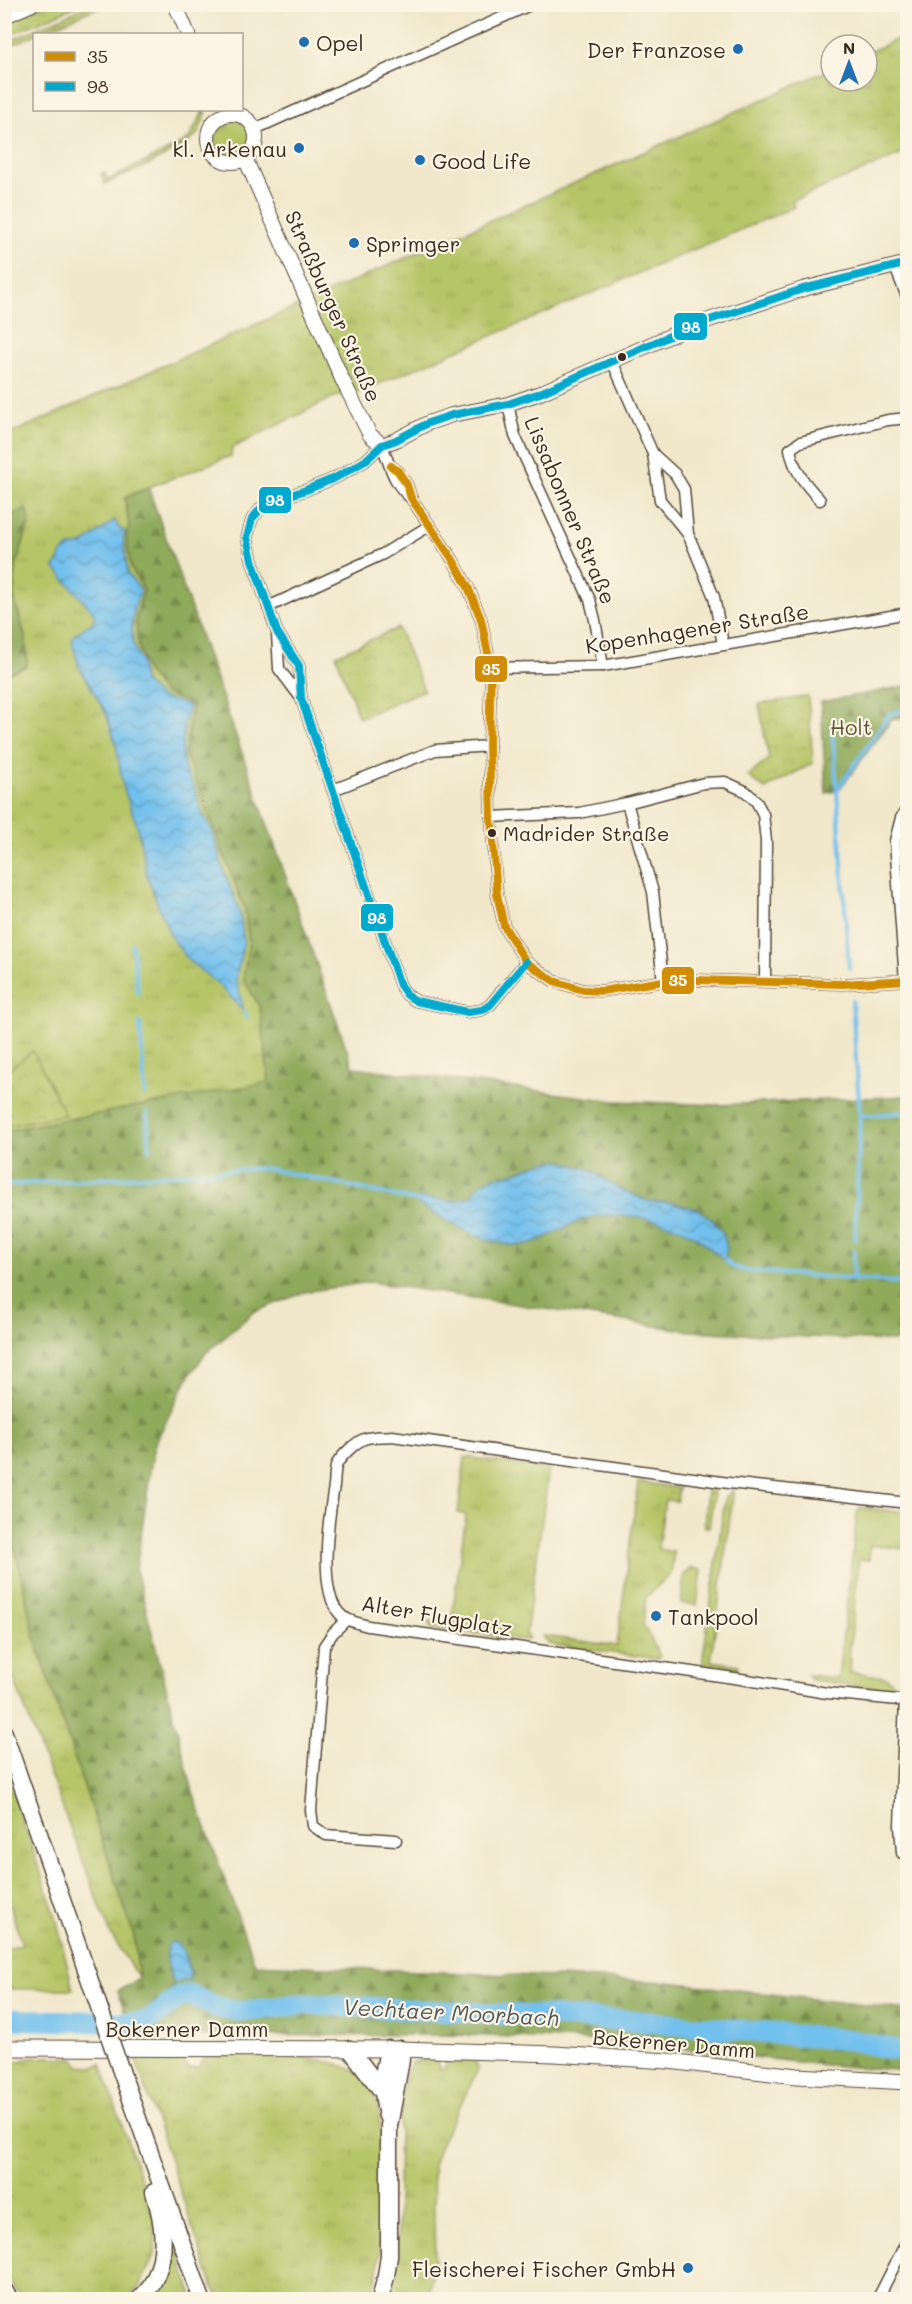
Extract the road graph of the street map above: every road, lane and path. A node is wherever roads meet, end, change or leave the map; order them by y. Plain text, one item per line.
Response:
1 (31, 4) edge
2 (175, 4) edge
3 (532, 4) edge
4 (4, 16) edge
5 (188, 33) edge
6 (222, 112) edge
7 (255, 129) junction
8 (245, 158) junction
9 (901, 265) edge
10 (908, 300) edge
11 (612, 361) junction
12 (508, 404) junction
13 (908, 418) edge
14 (382, 445) junction
15 (653, 454) junction
16 (820, 500) dead end
17 (429, 526) junction
18 (688, 534) junction
19 (268, 607) junction
20 (908, 613) edge
21 (277, 632) junction
22 (723, 644) junction
23 (603, 666) junction
24 (491, 668) junction
25 (301, 698) junction
26 (489, 746) junction
27 (333, 790) junction
28 (627, 803) junction
29 (908, 807) edge
30 (490, 817) junction
31 (526, 963) junction
32 (663, 981) junction
33 (765, 981) junction
34 (906, 981) edge
35 (908, 1503) edge
36 (347, 1619) junction
37 (906, 1701) edge
38 (4, 1734) edge
39 (396, 1840) dead end
40 (902, 1853) dead end
41 (4, 2048) edge
42 (350, 2049) junction
43 (395, 2049) junction
44 (908, 2082) edge
45 (381, 2090) junction
46 (140, 2124) junction
47 (389, 2126) junction
48 (167, 2199) junction
49 (908, 2239) edge
50 (139, 2300) edge
51 (202, 2300) edge
52 (214, 2300) edge
53 (380, 2300) edge
54 (877, 2300) edge

1 - 4 main road
2 - 5 street
3 - 7 street
6 - 7 street
6 - 8 street
7 - 8 street
8 - 14 street, Straßburger Straße
9 - 10 street
9 - 11 street
11 - 12 street
11 - 15 street
12 - 14 street
12 - 23 street, Lissabonner Straße
13 - 16 street
14 - 17 street, Straßburger Straße
14 - 19 street
15 - 18 street
15 - 18 street
17 - 19 street
17 - 24 street, Straßburger Straße
18 - 22 street
19 - 21 street
20 - 22 street, Kopenhagener Straße
21 - 25 street
21 - 25 street
22 - 23 street, Kopenhagener Straße
23 - 24 street, Kopenhagener Straße
24 - 26 street, Straßburger Straße
25 - 27 street
26 - 27 street
26 - 30 street, Straßburger Straße
27 - 31 street
28 - 30 street
28 - 32 street
28 - 33 street
29 - 34 street
30 - 31 street, Straßburger Straße
31 - 32 street, Straßburger Straße
32 - 33 street, Straßburger Straße
33 - 34 street, Straßburger Straße
35 - 36 street, Alter Flugplatz
36 - 37 street, Alter Flugplatz
36 - 39 street
37 - 40 street, Alter Flugplatz
38 - 46 main road, bridge
41 - 42 main road, Bokerner Damm
42 - 43 main road, Bokerner Damm
42 - 45 main road
43 - 44 main road, Bokerner Damm
43 - 45 main road
43 - 47 main road
45 - 47 main road
46 - 48 main road
46 - 50 main road
47 - 53 main road
48 - 51 main road
48 - 52 main road
49 - 54 street

